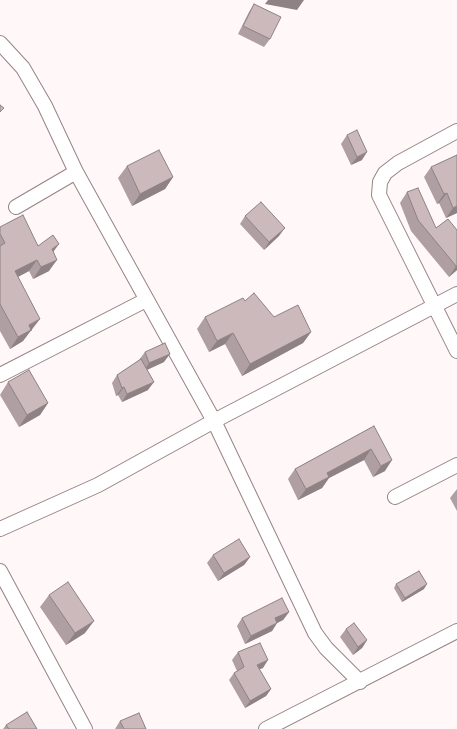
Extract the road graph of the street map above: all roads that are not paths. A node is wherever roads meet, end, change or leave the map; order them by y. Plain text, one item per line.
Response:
1 (0, 43) edge
2 (457, 131) edge
3 (76, 172) junction
4 (16, 207) dead end
5 (457, 294) edge
6 (146, 300) junction
7 (435, 307) junction
8 (457, 351) edge
9 (0, 375) edge
10 (214, 421) junction
11 (457, 465) edge
12 (395, 497) dead end
13 (0, 529) edge
14 (0, 571) edge
15 (457, 631) edge
16 (360, 682) junction
17 (85, 729) edge
18 (266, 729) edge

1 - 3 street
2 - 7 street
3 - 4 street
3 - 6 street
5 - 7 street
6 - 9 street
6 - 10 street
7 - 8 street
7 - 10 street
10 - 13 street
10 - 16 street
11 - 12 street
14 - 17 street
15 - 16 street
16 - 18 street

